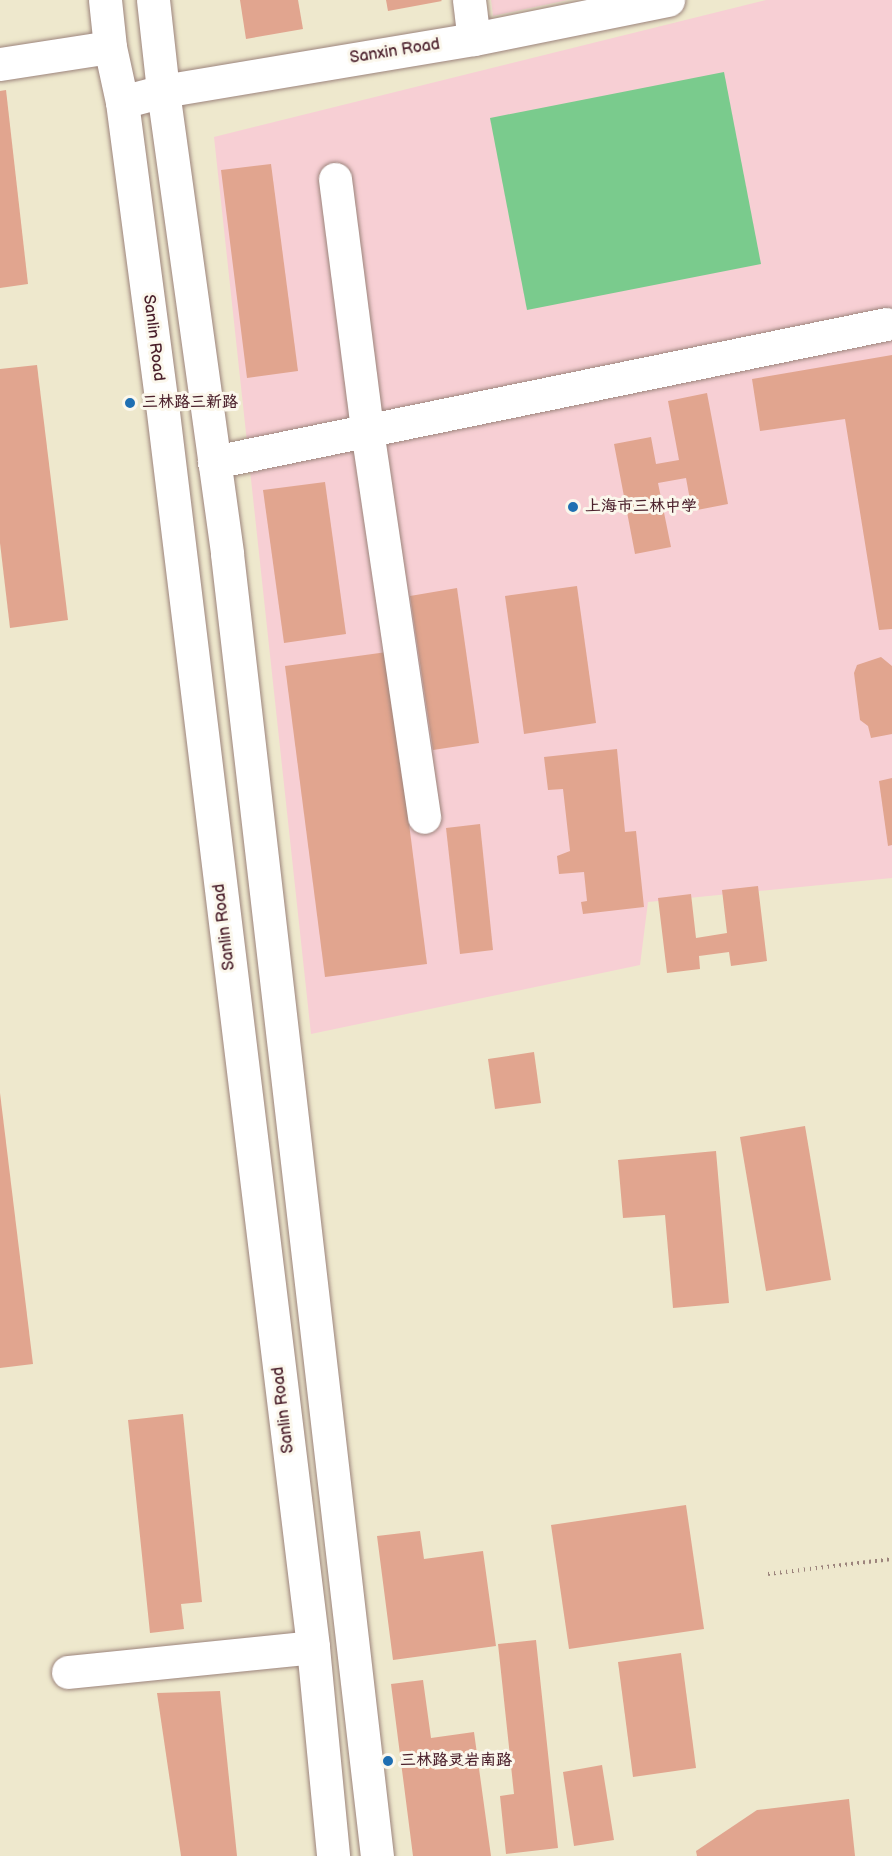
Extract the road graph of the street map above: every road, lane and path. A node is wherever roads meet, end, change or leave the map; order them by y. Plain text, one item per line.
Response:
1 (105, 0) edge
2 (153, 0) edge
3 (469, 0) edge
4 (668, 0) edge
5 (474, 39) junction
6 (110, 47) junction
7 (0, 64) edge
8 (163, 91) junction
9 (123, 102) junction
10 (335, 179) dead end
11 (886, 324) dead end
12 (367, 430) junction
13 (214, 462) junction
14 (424, 818) dead end
15 (892, 1559) edge
16 (768, 1574) dead end
17 (313, 1647) junction
18 (68, 1672) dead end
19 (333, 1856) edge
20 (376, 1856) edge

1 - 6 main road, Sanlin Road
2 - 8 main road
3 - 5 main road
4 - 5 main road, Sanxin Road
5 - 8 main road, Sanxin Road
6 - 7 main road
6 - 9 main road, Sanlin Road
8 - 9 main road, Sanxin Road
8 - 13 main road
9 - 17 main road, Sanlin Road
10 - 12 main road
11 - 12 main road
12 - 13 main road
12 - 14 main road
13 - 20 main road
15 - 16 path
17 - 18 main road
17 - 19 main road, Sanlin Road

